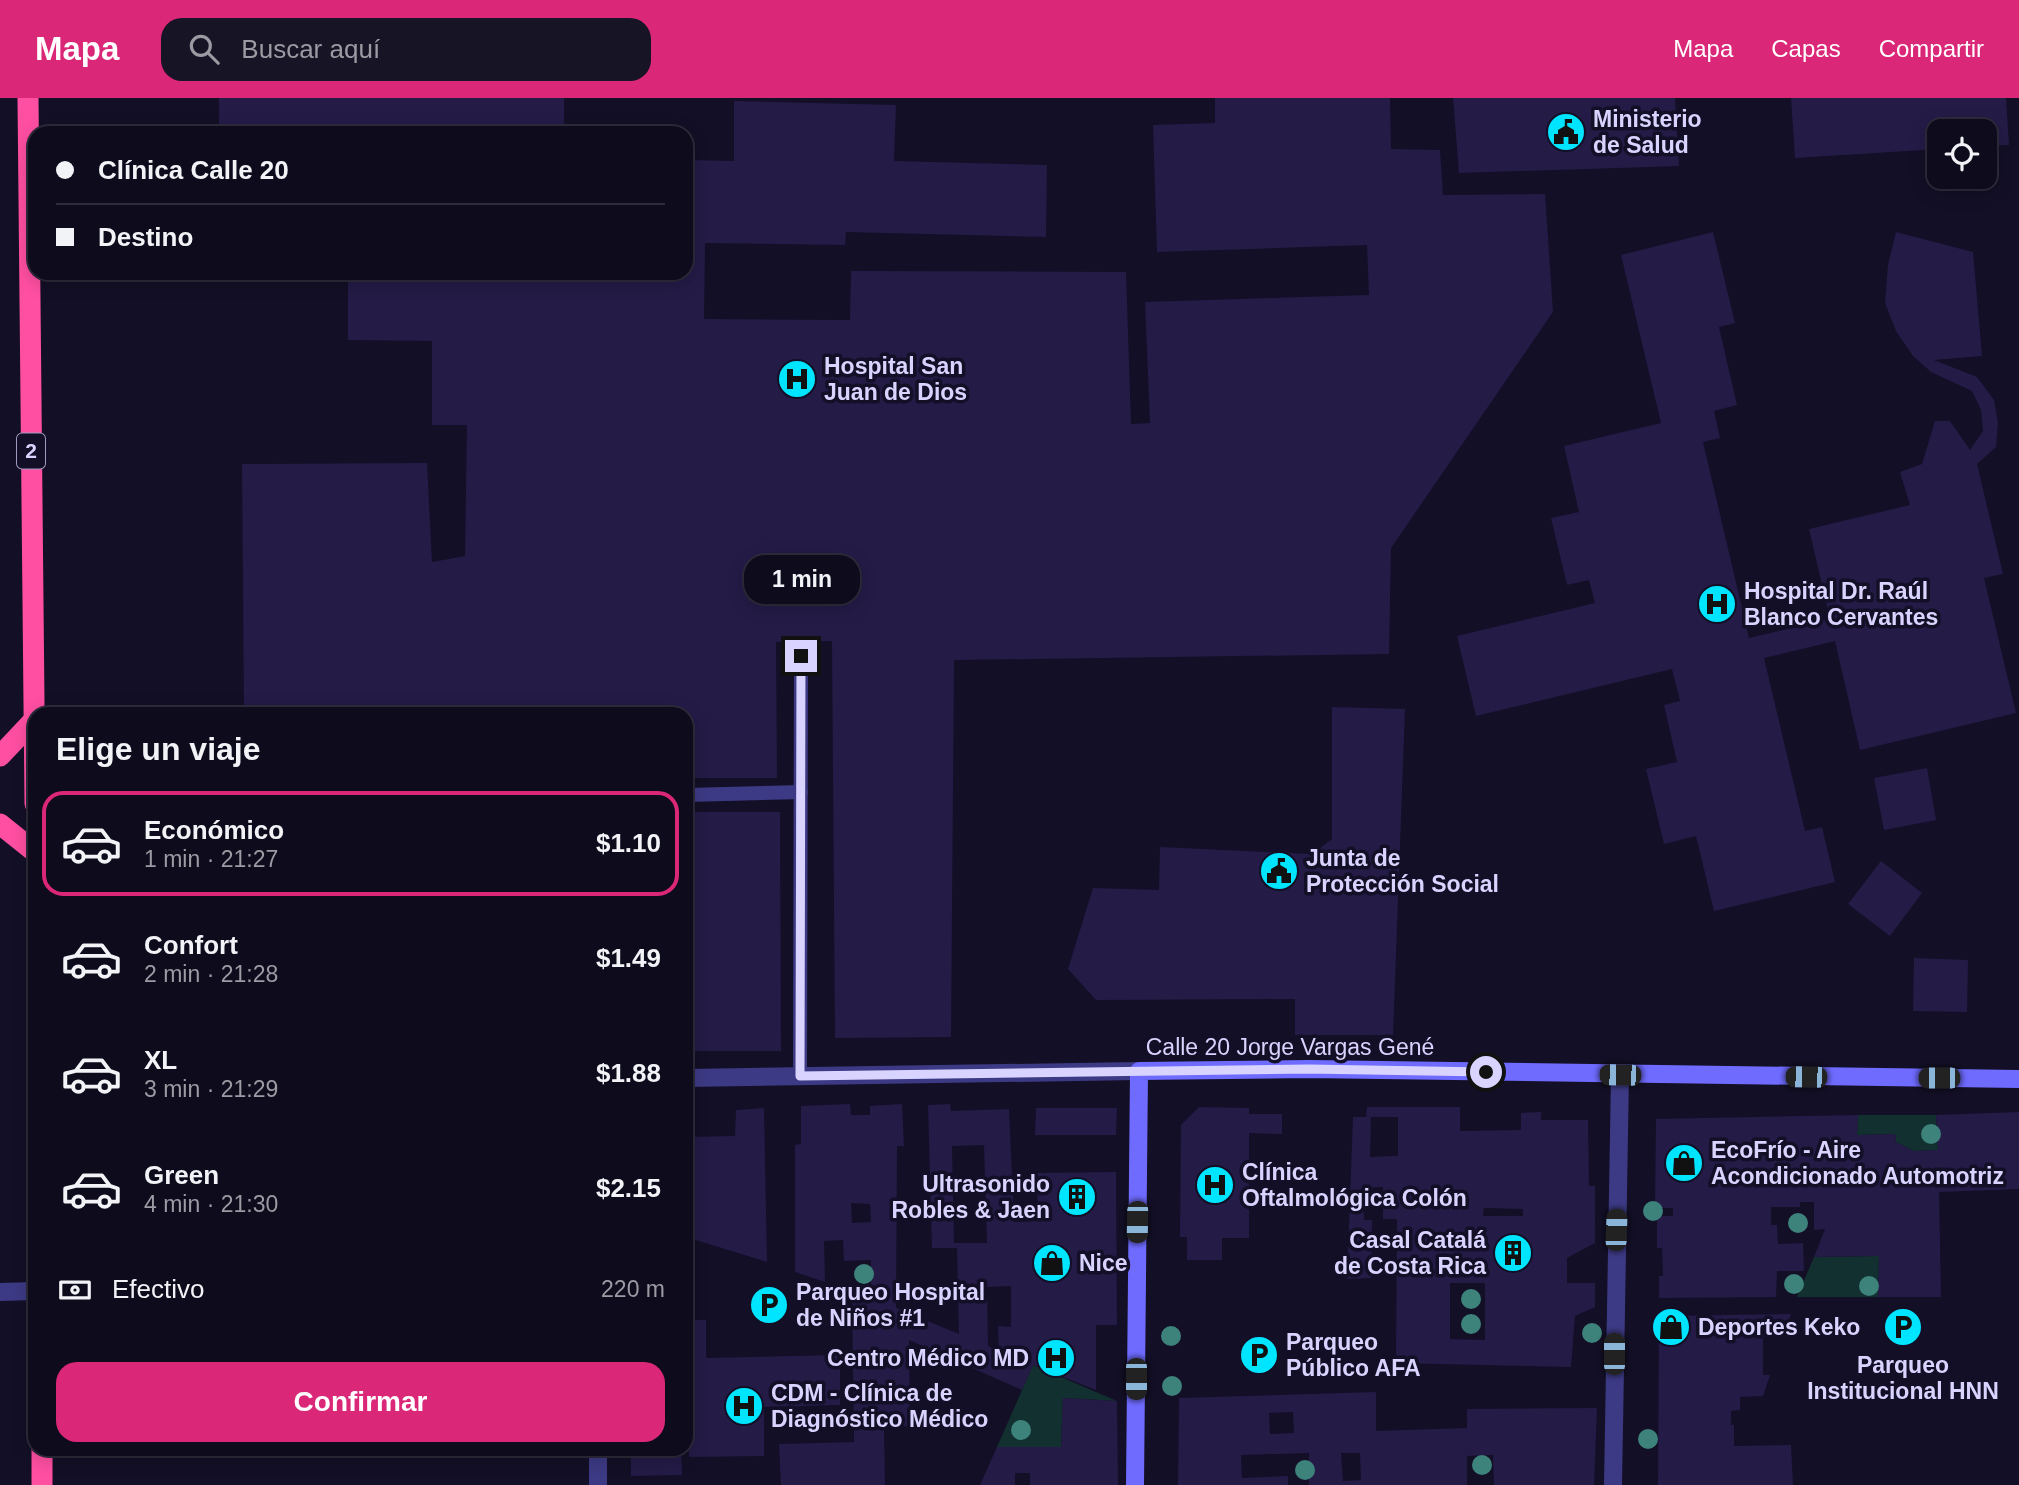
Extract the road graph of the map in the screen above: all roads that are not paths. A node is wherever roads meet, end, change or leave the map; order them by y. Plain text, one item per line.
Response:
1 (28, 98) edge
2 (28, 126) edge
3 (30, 280) edge
4 (801, 656) dead end
5 (34, 707) edge
6 (28, 726) edge
7 (0, 756) edge
8 (801, 792) junction
9 (693, 795) edge
10 (0, 824) edge
11 (28, 846) edge
12 (1139, 1071) junction
13 (1620, 1075) junction
14 (800, 1076) junction
15 (693, 1078) edge
16 (2019, 1079) edge
17 (0, 1292) edge
18 (28, 1292) edge
19 (42, 1456) edge
20 (598, 1456) edge
21 (42, 1485) edge
22 (598, 1485) edge
23 (1135, 1485) edge
24 (1613, 1485) edge

1 - 2 highway, 2
3 - 5 highway, 2
4 - 8 lane
6 - 7 highway
8 - 9 lane
8 - 14 lane
10 - 11 highway
12 - 13 street, Calle 20 Jorge Vargas Gené
12 - 14 street, Calle 20 Jorge Vargas Gené
12 - 23 street
13 - 16 street, Calle 20 Jorge Vargas Gené
13 - 24 street
14 - 15 street, Calle 20 Jorge Vargas Gené
17 - 18 street
19 - 21 highway
20 - 22 street

